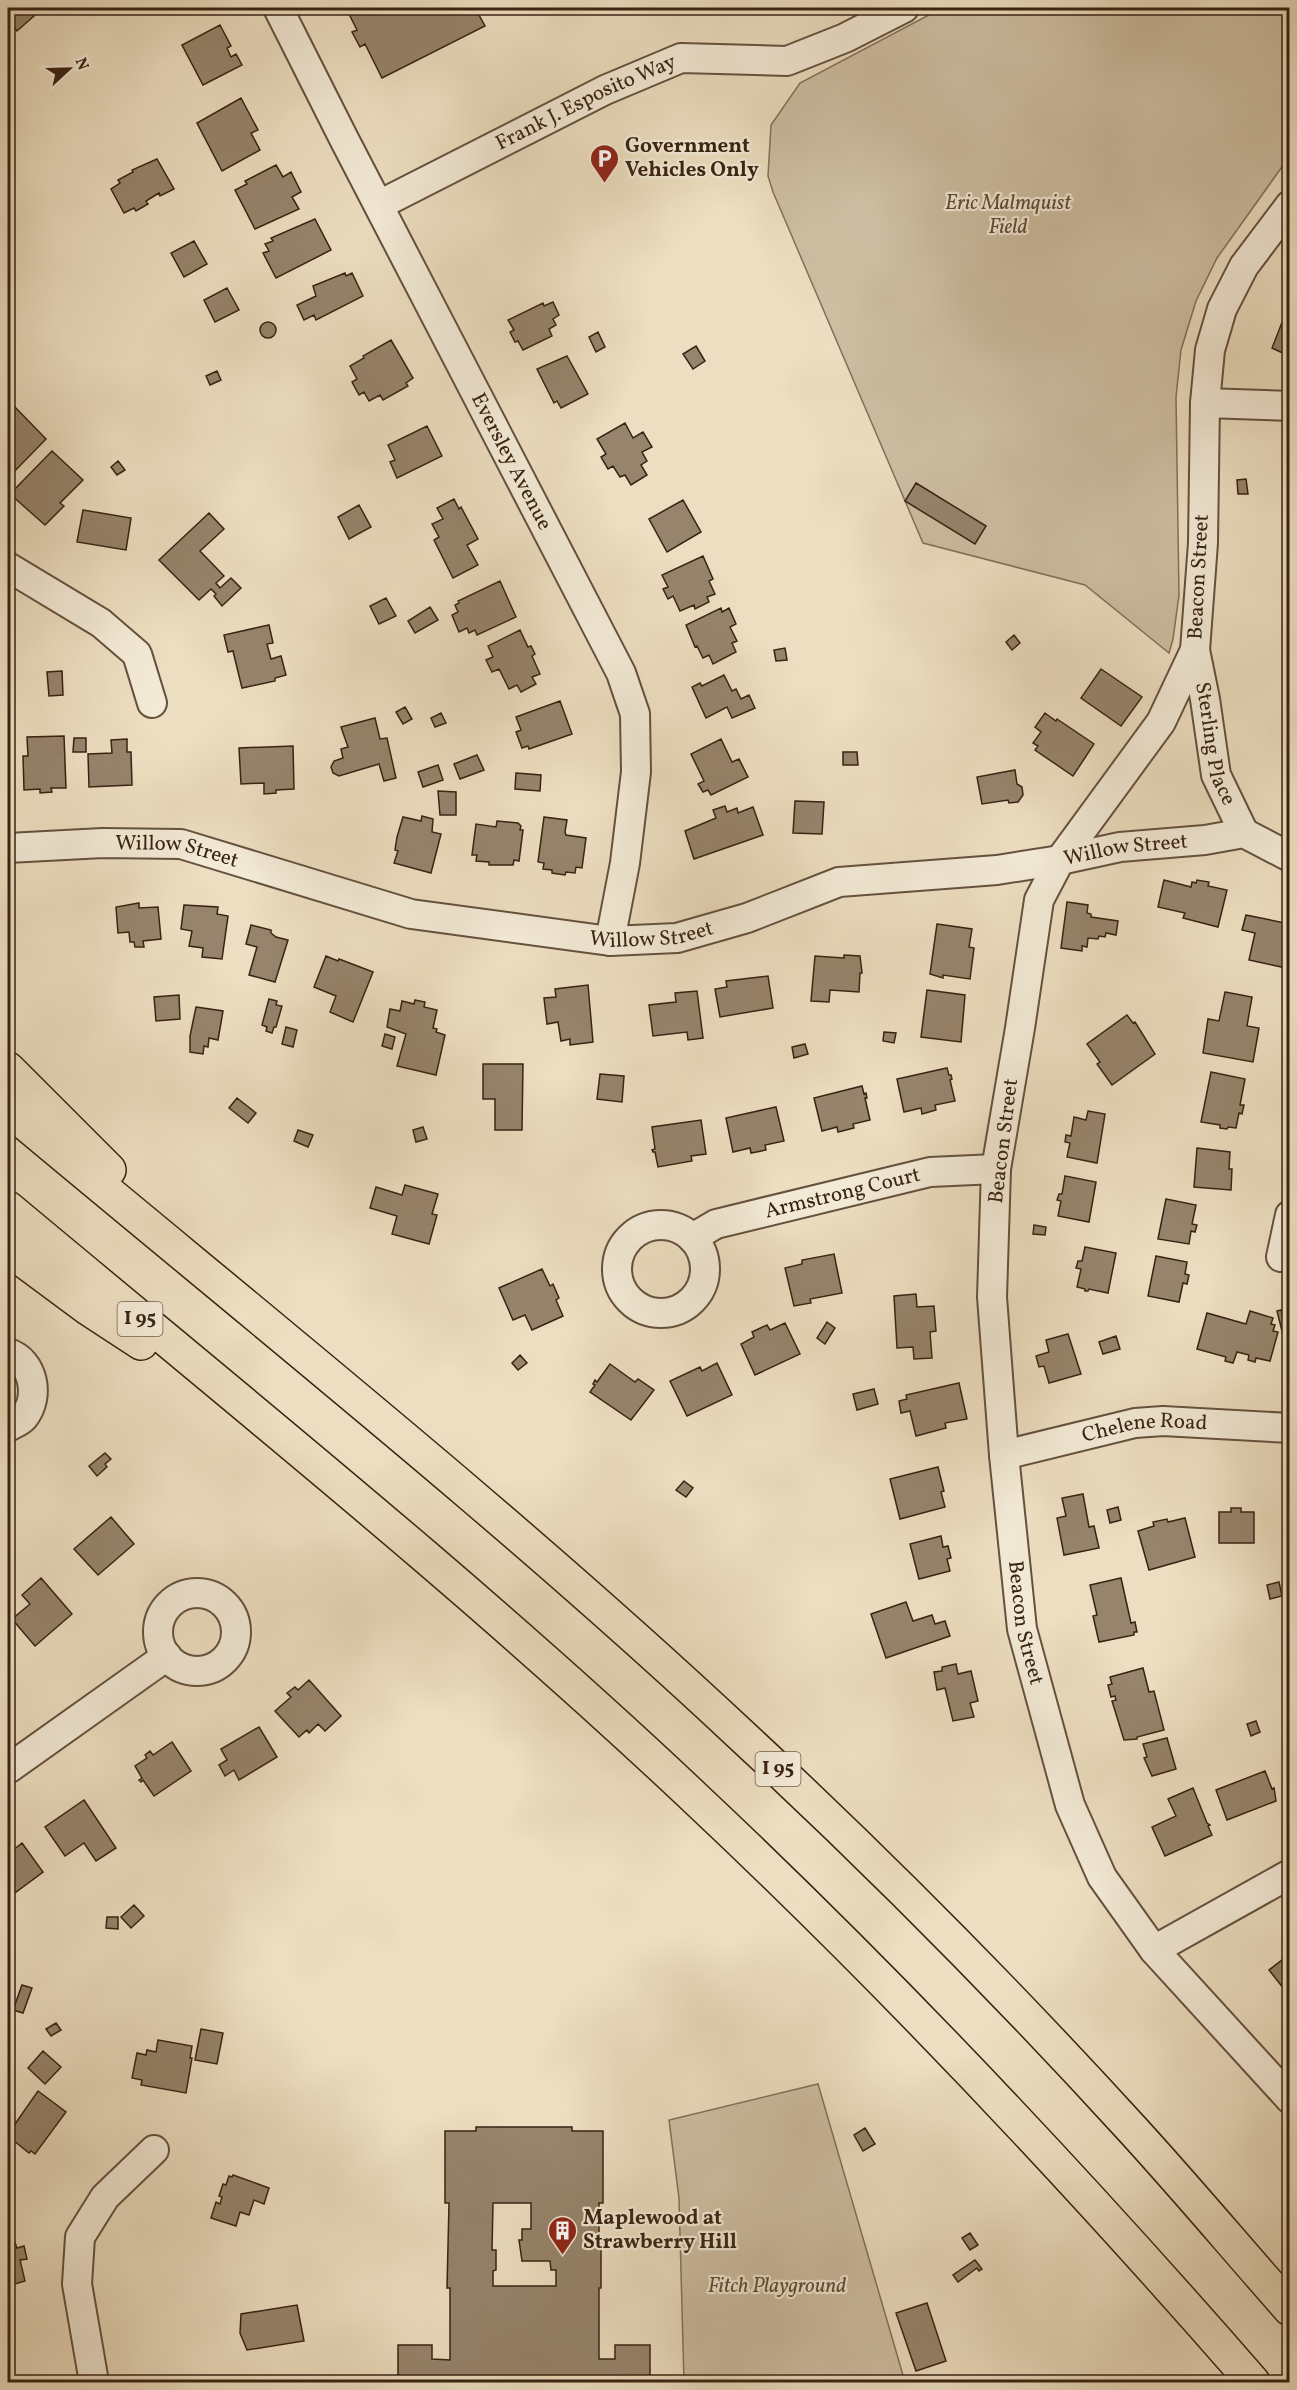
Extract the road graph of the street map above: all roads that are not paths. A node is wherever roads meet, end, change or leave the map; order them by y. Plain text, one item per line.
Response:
1 (278, 8) edge
2 (904, 8) edge
3 (379, 205) junction
4 (1290, 205) edge
5 (1204, 403) junction
6 (1290, 406) edge
7 (8, 567) edge
8 (1195, 650) junction
9 (152, 703) dead end
10 (1244, 833) junction
11 (8, 848) edge
12 (1290, 857) edge
13 (1060, 860) junction
14 (610, 941) junction
15 (8, 1069) edge
16 (8, 1109) edge
17 (996, 1169) junction
18 (8, 1208) edge
19 (1290, 1215) edge
20 (692, 1238) dead end
21 (8, 1249) edge
22 (1281, 1257) dead end
23 (215, 1282) junction
24 (8, 1353) edge
25 (8, 1427) edge
26 (1290, 1428) edge
27 (273, 1430) junction
28 (1004, 1455) junction
29 (167, 1656) dead end
30 (8, 1769) edge
31 (1290, 1874) edge
32 (1154, 1950) junction
33 (1290, 2099) edge
34 (154, 2150) dead end
35 (1290, 2309) edge
36 (94, 2382) edge
37 (1253, 2382) edge

1 - 3 street, Eversley Avenue
2 - 3 street, Frank J. Esposito Way
3 - 14 street, Eversley Avenue
4 - 5 street, Beacon Street
5 - 6 street
5 - 8 street, Beacon Street
7 - 9 street
8 - 10 street, Sterling Place
8 - 13 street, Beacon Street
10 - 12 street
10 - 13 street, Willow Street
11 - 14 street, Willow Street
13 - 14 street, Willow Street
13 - 17 street, Beacon Street
15 - 23 highway
16 - 23 highway, I 95
17 - 20 street, Armstrong Court
17 - 28 street, Beacon Street
18 - 27 highway, I 95
19 - 22 street
21 - 27 highway
23 - 35 highway, I 95
24 - 25 street
26 - 28 street, Chelene Road
27 - 37 highway, I 95
28 - 32 street, Beacon Street
29 - 30 street
31 - 32 street
32 - 33 street, Beacon Street
34 - 36 street

